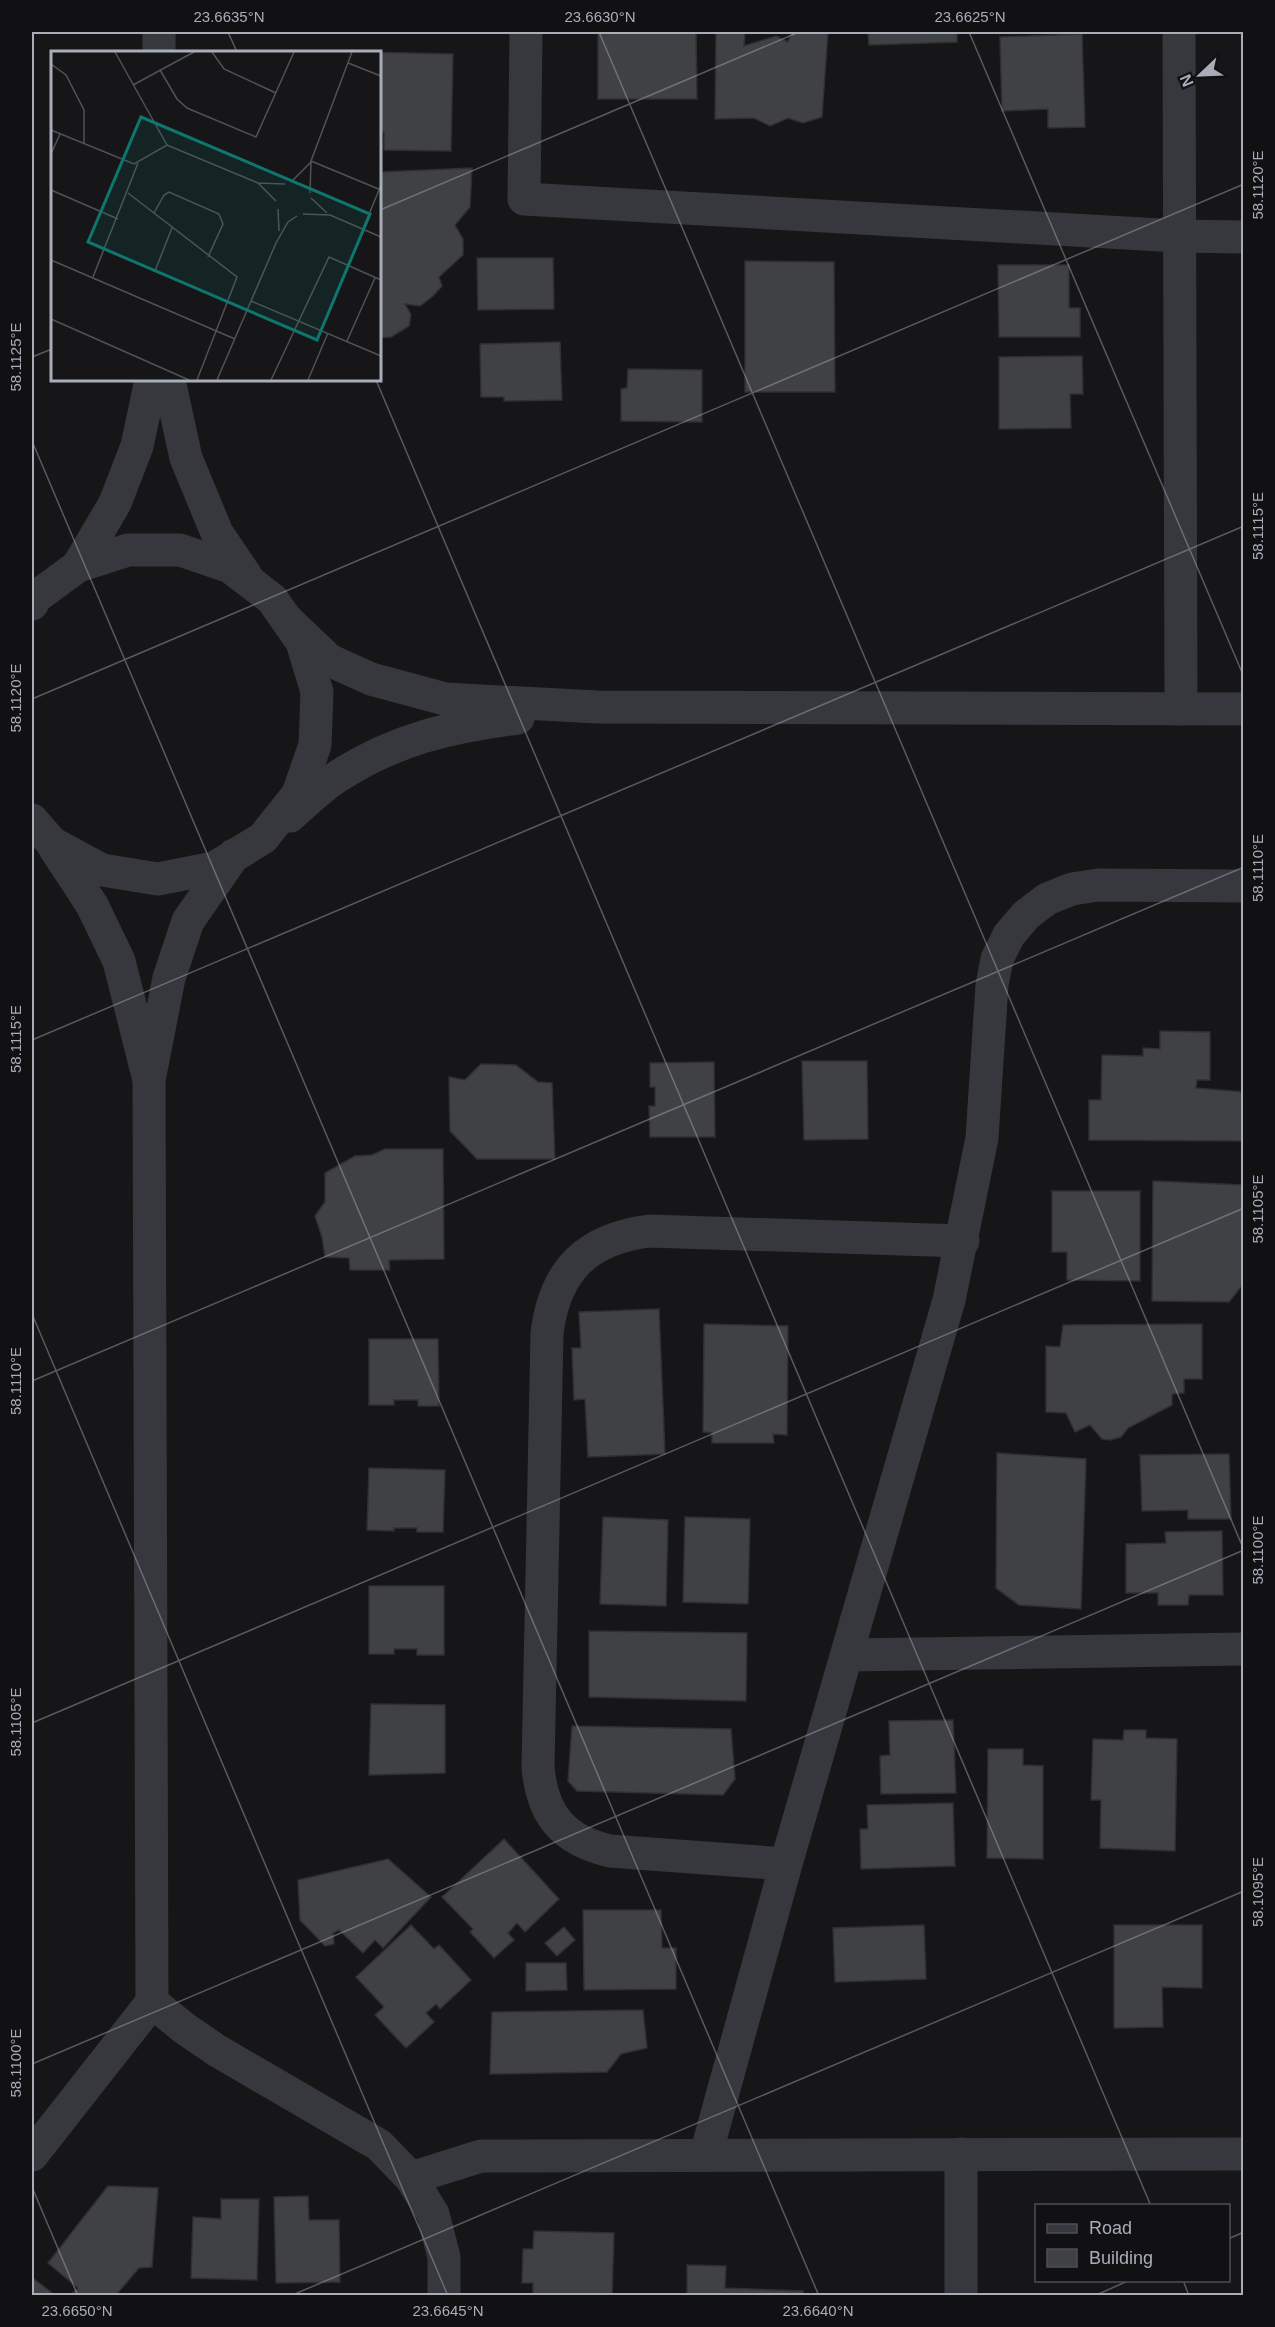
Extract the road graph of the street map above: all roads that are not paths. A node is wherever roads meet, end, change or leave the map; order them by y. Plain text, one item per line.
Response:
1 (159, 32) edge
2 (526, 32) edge
3 (1179, 32) edge
4 (159, 51) edge
5 (1178, 236) junction
6 (1244, 237) edge
7 (151, 381) edge
8 (169, 381) edge
9 (78, 566) junction
10 (253, 584) junction
11 (33, 600) edge
12 (288, 621) junction
13 (597, 707) junction
14 (1181, 709) junction
15 (1244, 709) edge
16 (42, 831) edge
17 (262, 838) junction
18 (235, 855) junction
19 (1244, 886) edge
20 (149, 1080) junction
21 (963, 1241) junction
22 (1244, 1649) edge
23 (847, 1655) junction
24 (786, 1864) junction
25 (152, 2002) junction
26 (706, 2154) junction
27 (961, 2154) junction
28 (1244, 2154) edge
29 (32, 2155) edge
30 (411, 2178) junction
31 (444, 2295) edge
32 (960, 2295) edge

1 - 4 street
2 - 5 street
3 - 5 street
5 - 6 street
5 - 14 street
7 - 9 street
8 - 10 street
9 - 10 street
9 - 11 street
10 - 12 street
12 - 13 street
12 - 17 street
13 - 14 street
13 - 17 street
14 - 15 street
16 - 18 street
16 - 20 street
17 - 18 street
18 - 20 street
19 - 21 street
20 - 25 street
21 - 23 street
21 - 24 street
22 - 23 street
23 - 24 street
24 - 26 street
25 - 29 street
25 - 30 street
26 - 27 street
26 - 30 street
27 - 28 street
27 - 32 street
30 - 31 street

